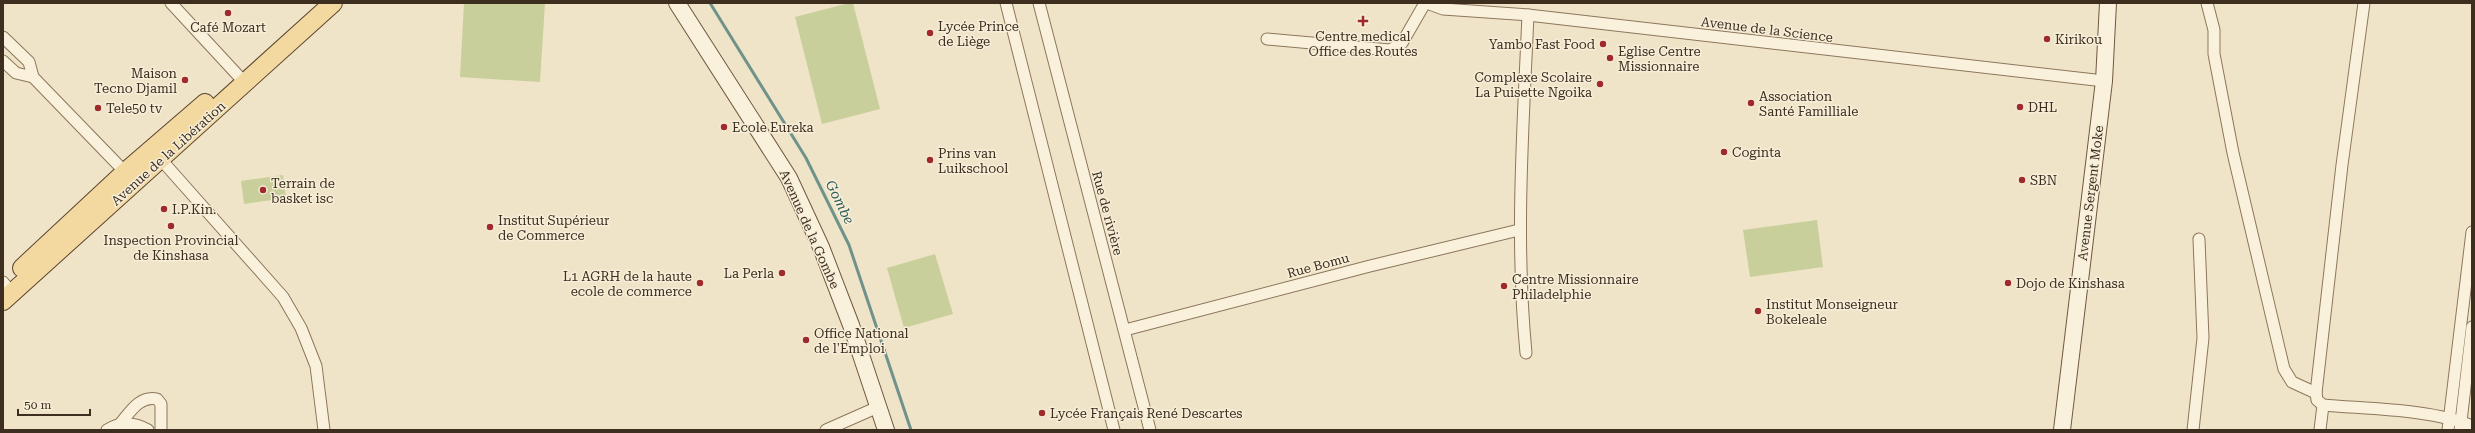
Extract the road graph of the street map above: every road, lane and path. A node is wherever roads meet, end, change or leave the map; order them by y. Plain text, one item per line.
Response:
1 (171, 3) edge
2 (315, 3) edge
3 (333, 3) edge
4 (677, 3) edge
5 (1006, 3) edge
6 (1038, 3) edge
7 (1426, 3) edge
8 (2108, 3) edge
9 (2207, 3) edge
10 (2364, 3) edge
11 (1528, 15) junction
12 (3, 37) edge
13 (1267, 39) dead end
14 (3, 62) edge
15 (33, 77) junction
16 (241, 79) junction
17 (2104, 81) junction
18 (156, 155) junction
19 (125, 172) junction
20 (1519, 230) junction
21 (2472, 232) edge
22 (2199, 239) dead end
23 (5, 289) edge
24 (2472, 327) edge
25 (1125, 330) junction
26 (1526, 353) dead end
27 (2316, 393) junction
28 (2323, 405) junction
29 (878, 407) junction
30 (120, 424) junction
31 (2449, 424) edge
32 (2460, 426) edge
33 (2472, 426) edge
34 (106, 430) edge
35 (148, 430) edge
36 (161, 430) edge
37 (324, 430) edge
38 (826, 430) edge
39 (886, 430) edge
40 (1114, 430) edge
41 (1150, 430) edge
42 (2062, 430) edge
43 (2193, 430) edge
44 (2320, 430) edge

1 - 16 street
2 - 16 main road, Avenue de la Libération
3 - 16 main road, Avenue de la Libération
4 - 29 street, Avenue de la Gombe
5 - 40 street
6 - 25 street, Rue de rivière
7 - 11 street, Avenue de la Science
7 - 13 street, Avenue de la Science
8 - 17 street, Avenue Sergent Moke
9 - 27 street
10 - 27 street
11 - 17 street, Avenue de la Science
11 - 20 street
12 - 15 street
14 - 15 street
15 - 19 street
16 - 18 main road, Avenue de la Libération
17 - 42 street, Avenue Sergent Moke
18 - 19 main road, Avenue de la Libération
18 - 23 main road, Avenue de la Libération
18 - 37 street
19 - 23 main road, Avenue de la Libération
20 - 25 street, Rue Bomu
20 - 26 street
21 - 31 street
22 - 43 street
24 - 32 street
25 - 41 street, Rue de rivière
27 - 28 street
28 - 31 street
28 - 44 street
29 - 38 street
29 - 39 street, Avenue de la Gombe
30 - 34 street
30 - 35 street
30 - 36 street
31 - 32 street
32 - 33 street

